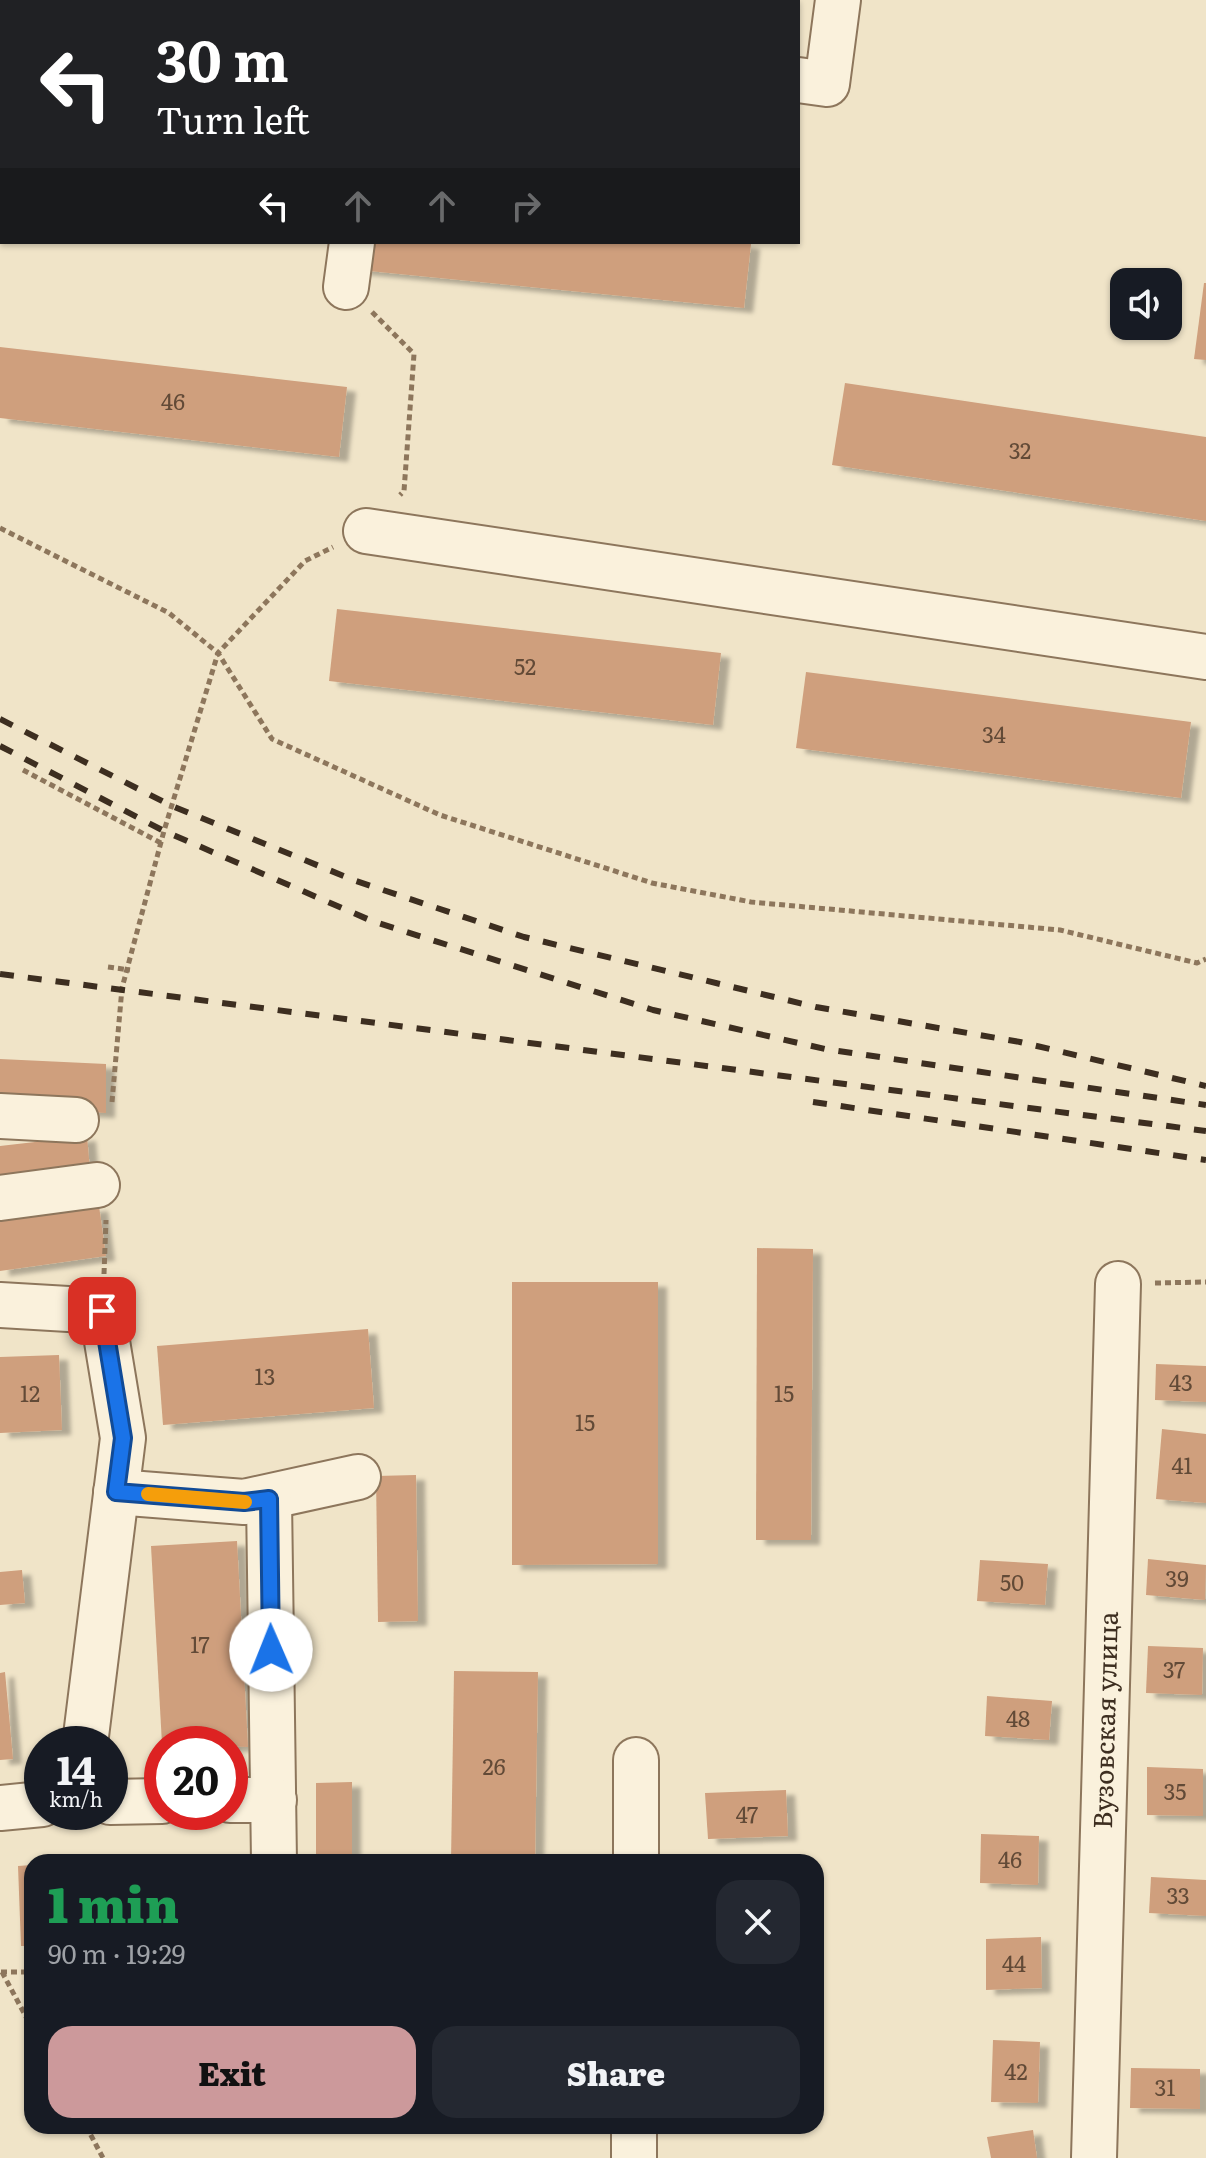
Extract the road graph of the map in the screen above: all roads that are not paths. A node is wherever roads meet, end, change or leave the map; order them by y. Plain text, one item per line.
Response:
1 (838, 0) edge
2 (800, 80) edge
3 (352, 244) edge
4 (346, 287) road end
5 (366, 531) road end
6 (1206, 657) edge
7 (94, 1112) road end
8 (0, 1116) edge
9 (0, 1198) edge
10 (102, 1200) road end
11 (1118, 1284) road end
12 (0, 1305) edge
13 (358, 1477) dead end
14 (116, 1492) junction
15 (269, 1499) junction
16 (87, 1726) edge
17 (636, 1760) dead end
18 (248, 1800) edge
19 (274, 1800) junction
20 (24, 1806) edge
21 (0, 1808) edge
22 (274, 1854) edge
23 (636, 1854) edge
24 (634, 2134) edge
25 (634, 2158) edge
26 (1094, 2158) edge

1 - 2 street
3 - 4 street
5 - 6 street
7 - 8 street
9 - 10 street
11 - 26 street, Вузовская улица
12 - 14 street
13 - 15 street
14 - 15 street
14 - 16 street
15 - 19 street
17 - 23 street
18 - 19 street
19 - 22 street
20 - 21 street
24 - 25 street

